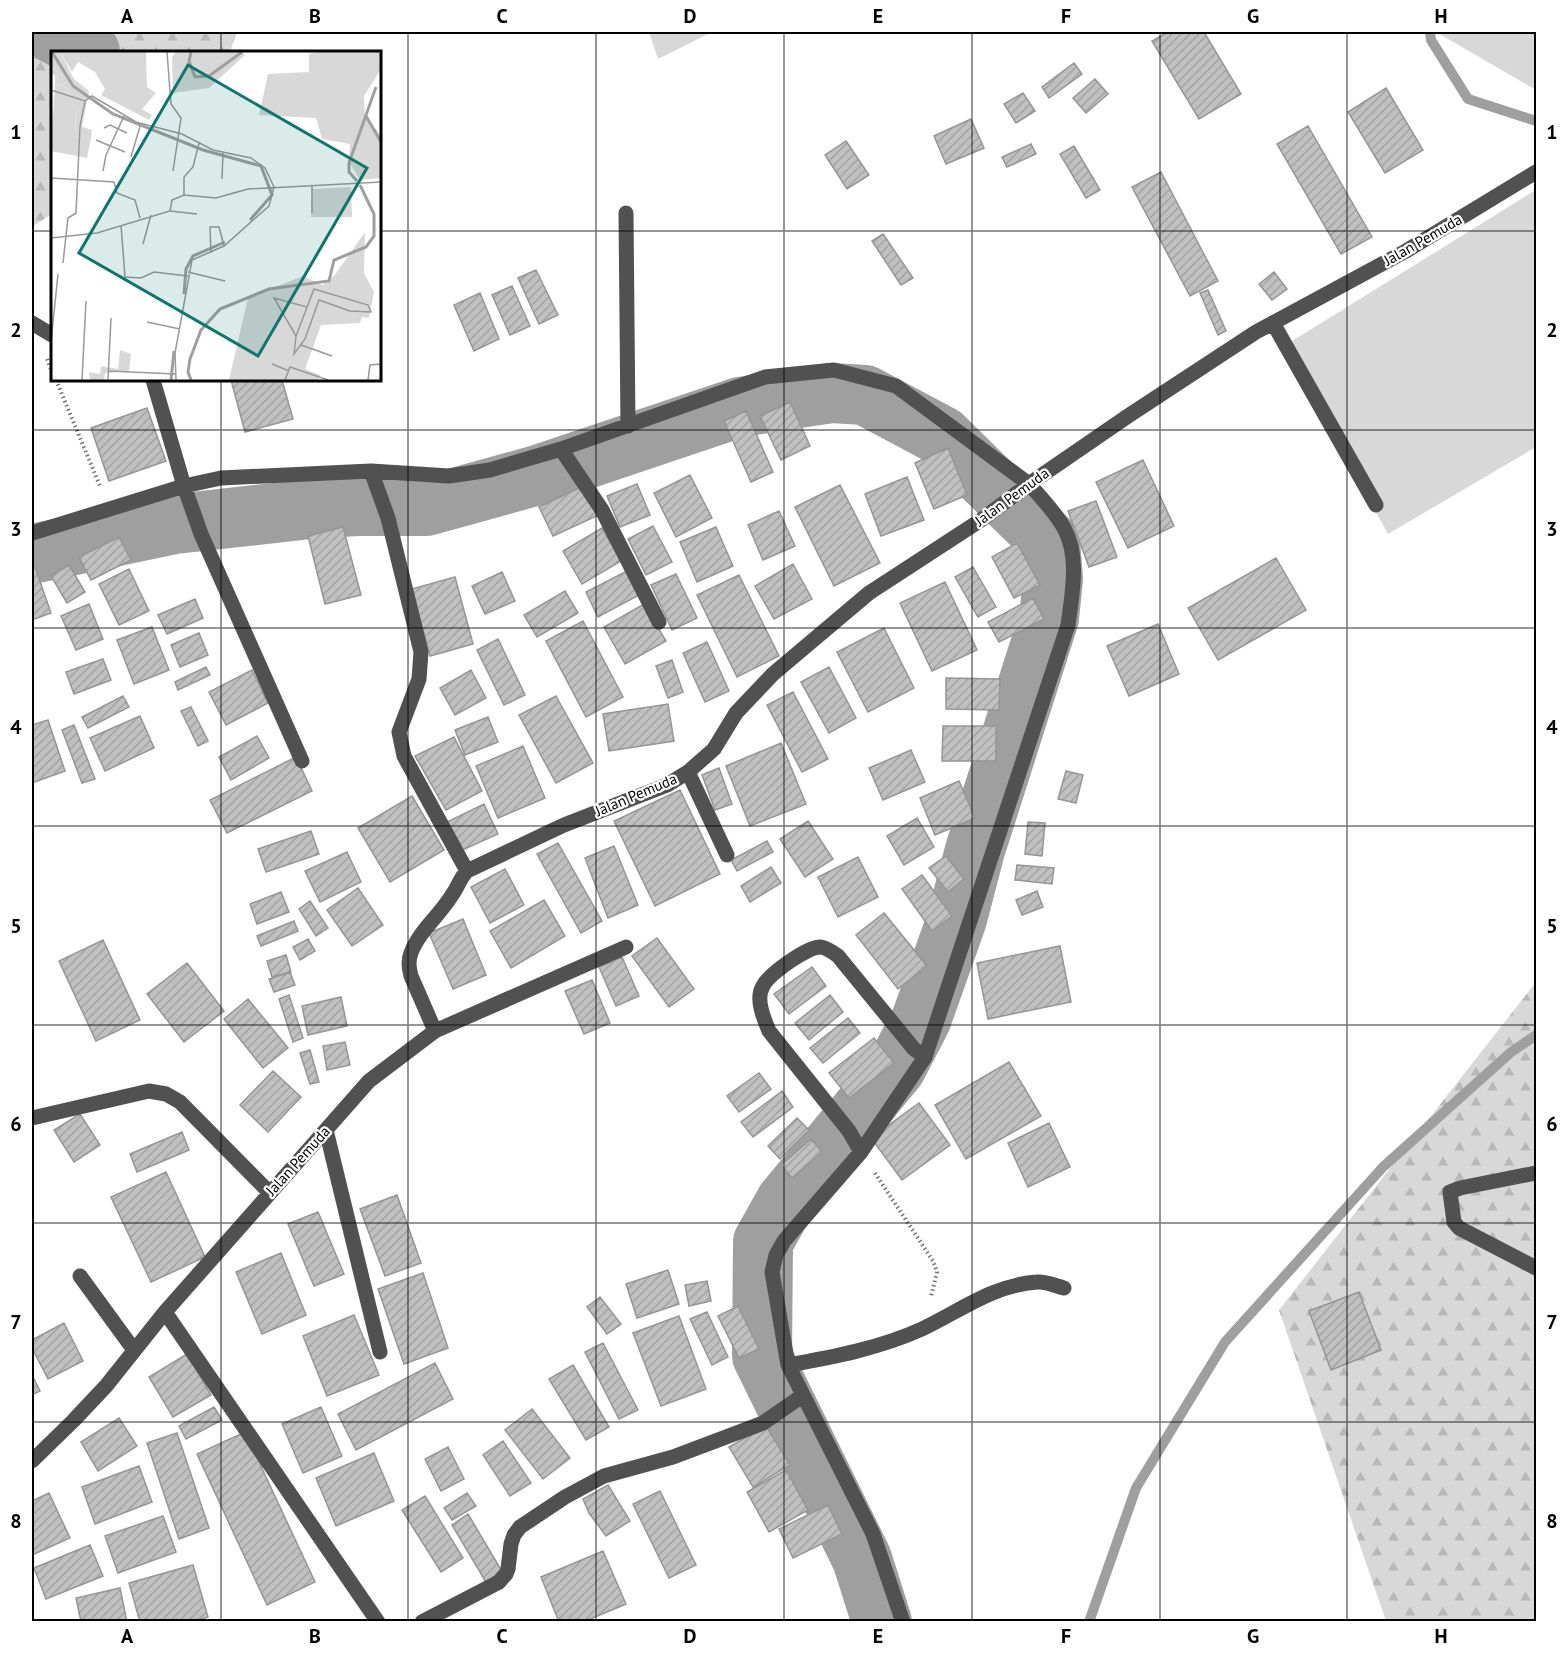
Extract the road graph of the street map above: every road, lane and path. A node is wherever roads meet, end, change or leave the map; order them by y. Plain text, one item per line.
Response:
1 (1536, 172) edge
2 (626, 213) dead end
3 (32, 323) edge
4 (1273, 323) junction
5 (51, 334) edge
6 (56, 381) edge
7 (153, 381) edge
8 (628, 426) junction
9 (564, 455) junction
10 (371, 471) junction
11 (184, 486) junction
12 (1026, 487) junction
13 (1376, 505) dead end
14 (109, 509) junction
15 (32, 533) edge
16 (659, 622) dead end
17 (303, 760) dead end
18 (687, 772) junction
19 (727, 855) dead end
20 (467, 871) junction
21 (626, 947) dead end
22 (435, 1030) junction
23 (916, 1048) junction
24 (32, 1118) edge
25 (326, 1130) junction
26 (861, 1152) junction
27 (1536, 1173) edge
28 (269, 1192) junction
29 (1536, 1268) edge
30 (80, 1276) dead end
31 (1064, 1287) dead end
32 (165, 1312) junction
33 (921, 1329) junction
34 (134, 1350) junction
35 (380, 1352) dead end
36 (788, 1365) junction
37 (798, 1399) junction
38 (32, 1461) edge
39 (378, 1622) edge
40 (422, 1622) edge
41 (903, 1622) edge

1 - 4 street, Jalan Pemuda
2 - 8 street
3 - 5 street
4 - 12 street, Jalan Pemuda
4 - 13 street
6 - 14 path
7 - 11 street
8 - 9 street
8 - 12 street
9 - 10 street
9 - 16 street
10 - 11 street
10 - 20 street
11 - 14 street
11 - 17 street
12 - 18 street, Jalan Pemuda
12 - 23 street
14 - 15 street
18 - 19 street
18 - 20 street, Jalan Pemuda
20 - 22 street
21 - 22 street, Jalan Pemuda
22 - 25 street, Jalan Pemuda
23 - 26 street
23 - 26 street
24 - 28 street
25 - 28 street, Jalan Pemuda
25 - 35 street
26 - 33 path
26 - 36 street
27 - 29 street
28 - 32 street, Jalan Pemuda
30 - 34 street
31 - 33 street
32 - 34 street, Jalan Pemuda
32 - 39 street
33 - 36 street
34 - 38 street, Jalan Pemuda
36 - 37 street
37 - 40 street
37 - 41 street

